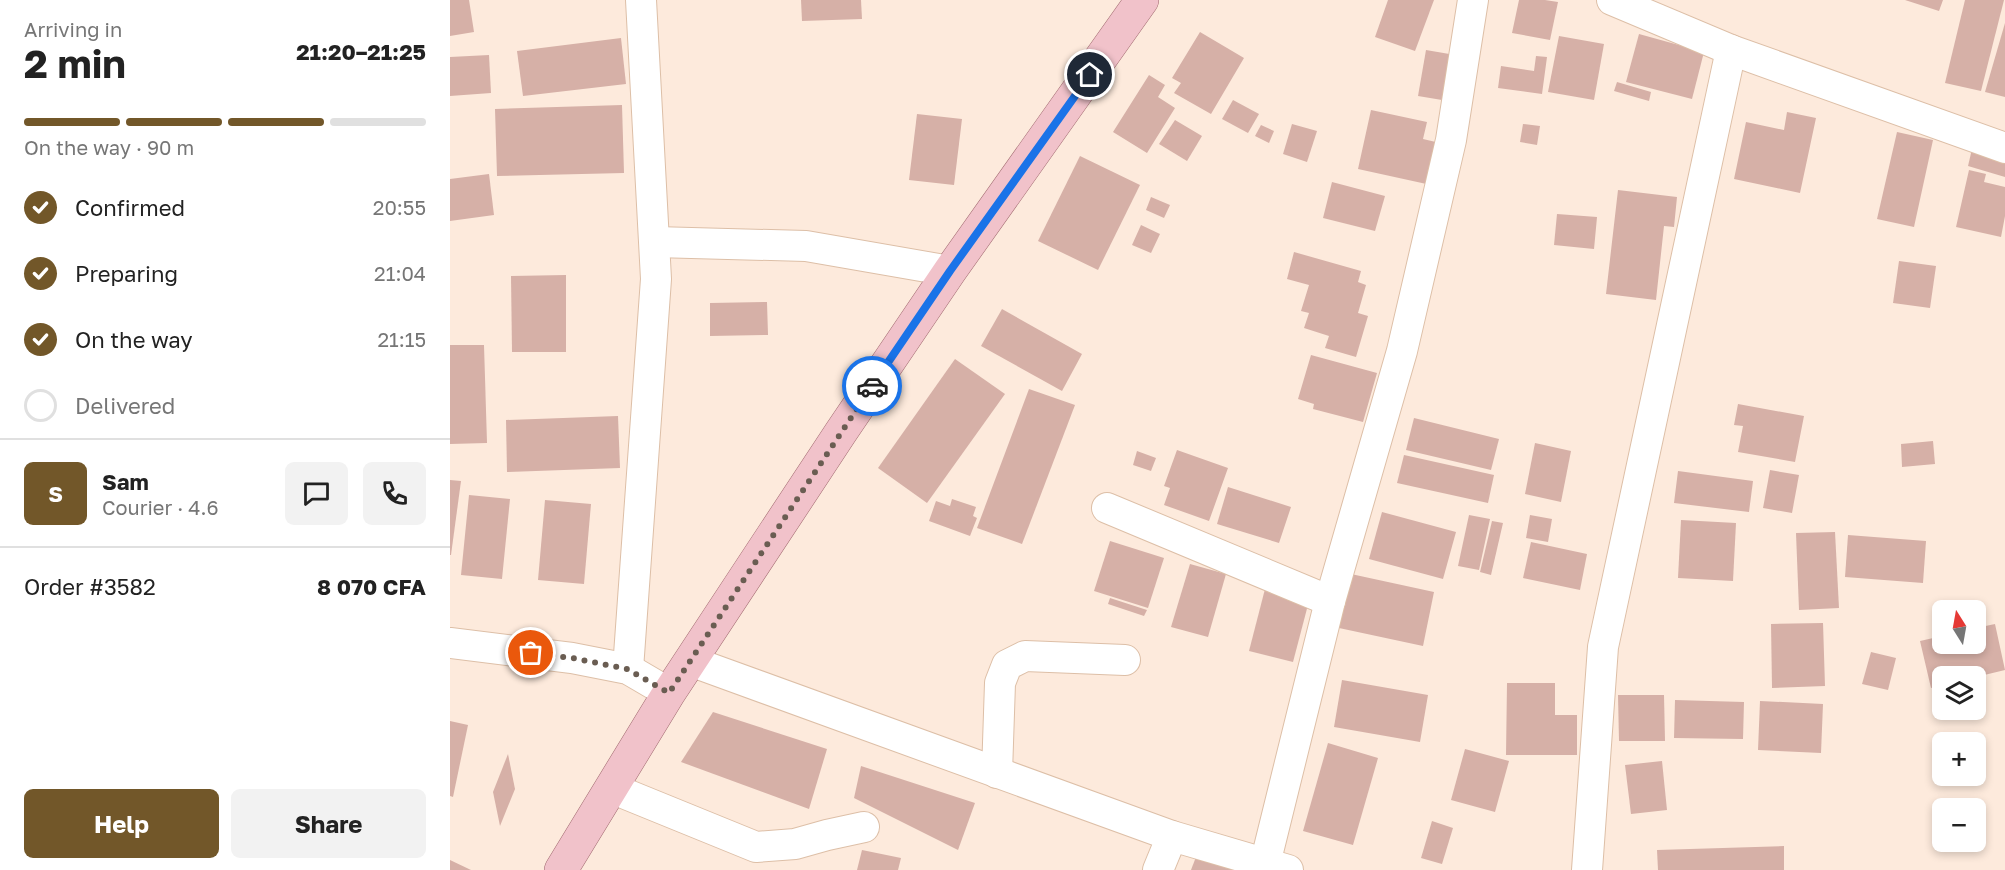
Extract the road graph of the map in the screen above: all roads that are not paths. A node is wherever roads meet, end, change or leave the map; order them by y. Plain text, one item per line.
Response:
1 (641, 0) edge
2 (1142, 0) edge
3 (1473, 0) edge
4 (1612, 0) edge
5 (1731, 51) junction
6 (2005, 147) edge
7 (655, 242) junction
8 (950, 271) junction
9 (1107, 508) dead end
10 (1330, 601) junction
11 (450, 643) edge
12 (1125, 660) dead end
13 (690, 661) junction
14 (627, 669) junction
15 (669, 693) junction
16 (997, 773) junction
17 (612, 788) junction
18 (864, 827) dead end
19 (1172, 837) junction
20 (1276, 867) edge
21 (561, 870) edge
22 (1158, 870) edge
23 (1587, 870) edge

1 - 7 street
2 - 8 main road
3 - 10 street
4 - 5 street
5 - 6 street
5 - 23 street
7 - 8 street
7 - 14 street
8 - 13 main road
9 - 10 street
10 - 20 street
11 - 14 street
12 - 16 street
13 - 15 main road
13 - 16 street
14 - 15 street
15 - 17 main road
16 - 19 street
17 - 18 street
17 - 21 main road
19 - 20 street
19 - 22 street

